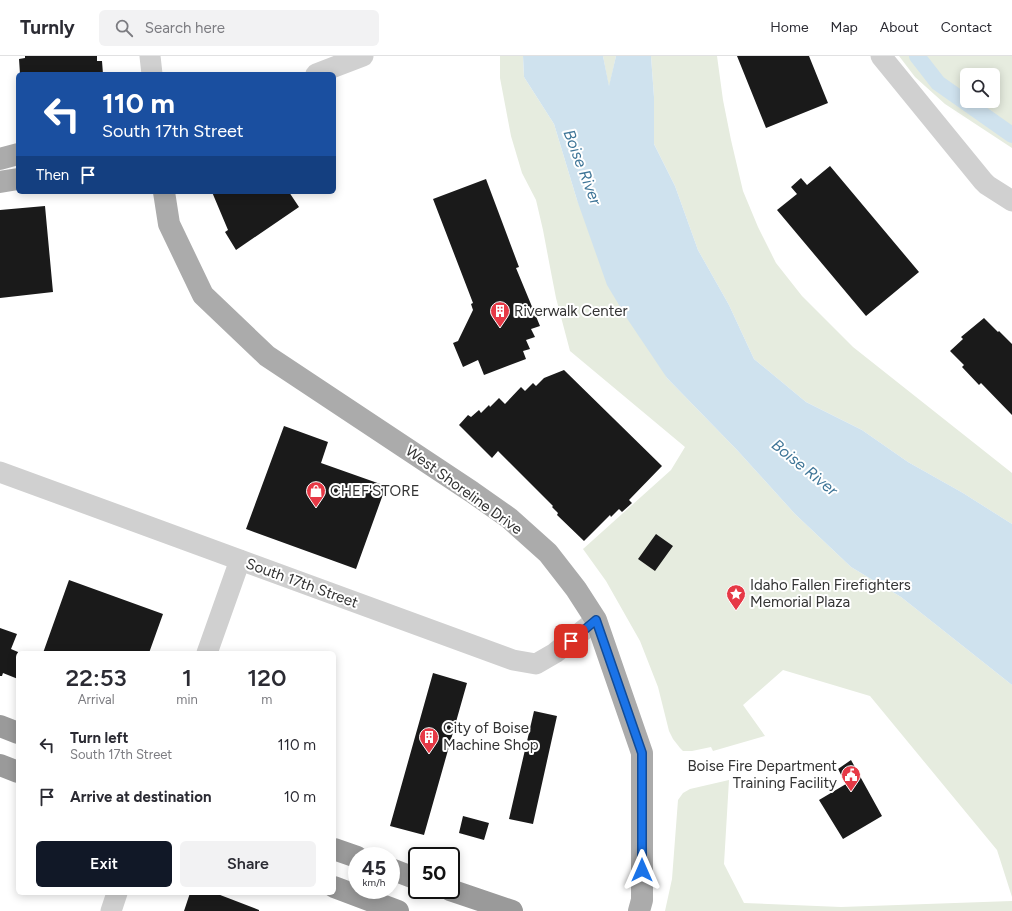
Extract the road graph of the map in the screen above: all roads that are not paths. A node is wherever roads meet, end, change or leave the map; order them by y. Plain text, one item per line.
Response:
1 (150, 56) edge
2 (363, 56) edge
3 (881, 56) edge
4 (152, 72) edge
5 (321, 72) edge
6 (16, 155) edge
7 (0, 159) edge
8 (16, 179) edge
9 (0, 182) edge
10 (164, 194) edge
11 (1012, 201) edge
12 (0, 472) edge
13 (240, 560) junction
14 (596, 620) junction
15 (208, 651) edge
16 (0, 726) edge
17 (16, 732) edge
18 (0, 765) edge
19 (16, 771) edge
20 (336, 850) edge
21 (348, 854) edge
22 (336, 888) edge
23 (460, 893) edge
24 (116, 895) edge
25 (111, 911) edge
26 (398, 911) edge
27 (512, 911) edge
28 (640, 911) edge

1 - 4 street
2 - 5 street
3 - 11 street
6 - 7 main road
8 - 9 main road
10 - 14 main road, West Shoreline Drive
12 - 13 street, South 17th Street
13 - 14 street, South 17th Street
13 - 15 street
14 - 28 main road, West Shoreline Drive
16 - 17 highway
18 - 19 highway
20 - 21 highway
22 - 26 highway
23 - 27 highway
24 - 25 street

